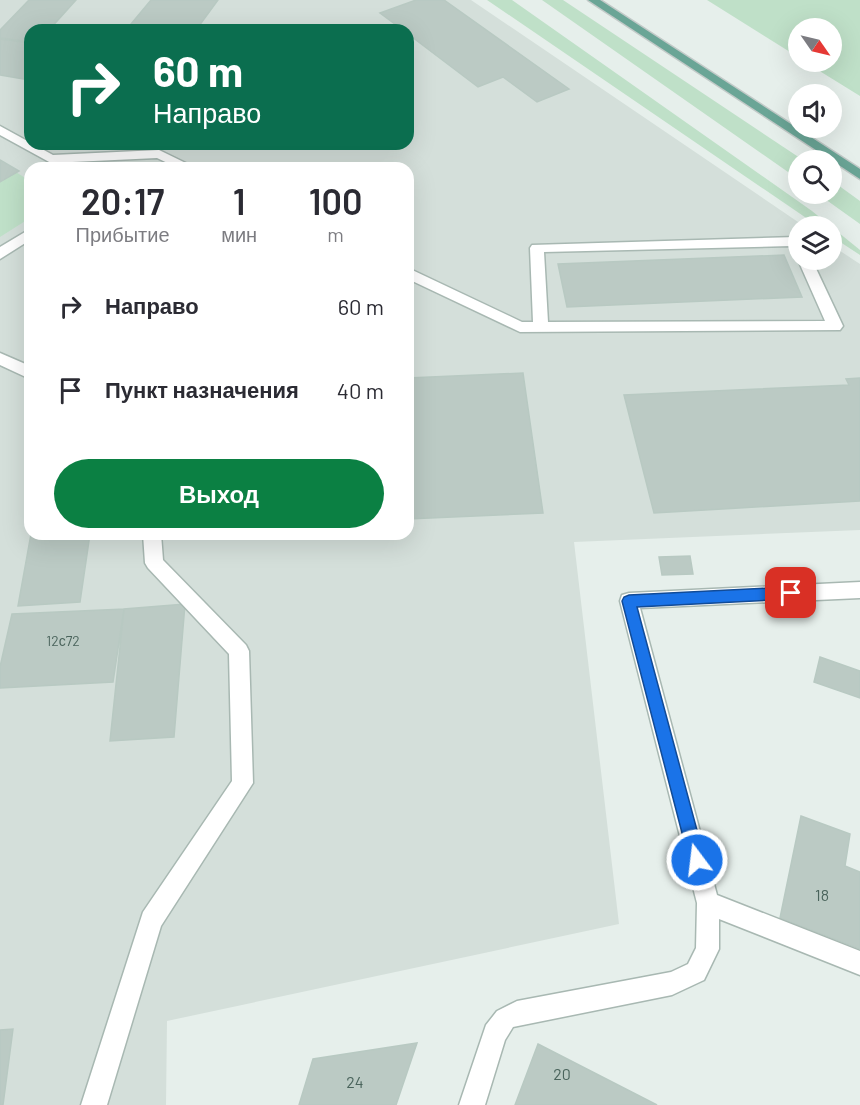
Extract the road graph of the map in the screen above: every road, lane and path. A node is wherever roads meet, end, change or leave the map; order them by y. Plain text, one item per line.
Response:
1 (593, 0) edge
2 (0, 130) edge
3 (24, 144) edge
4 (35, 150) edge
5 (51, 159) junction
6 (55, 162) edge
7 (177, 162) edge
8 (860, 174) edge
9 (24, 237) edge
10 (788, 241) edge
11 (0, 254) edge
12 (810, 270) edge
13 (414, 276) edge
14 (541, 327) junction
15 (0, 358) edge
16 (24, 370) edge
17 (152, 540) edge
18 (860, 590) edge
19 (708, 903) junction
20 (860, 963) edge
21 (94, 1105) edge
22 (472, 1105) edge

1 - 8 main road
2 - 3 lane
4 - 5 lane
5 - 6 lane
5 - 7 lane
9 - 11 lane
10 - 14 lane
12 - 14 lane
13 - 14 lane
15 - 16 lane
17 - 21 lane
18 - 19 lane
19 - 20 lane
19 - 22 lane

